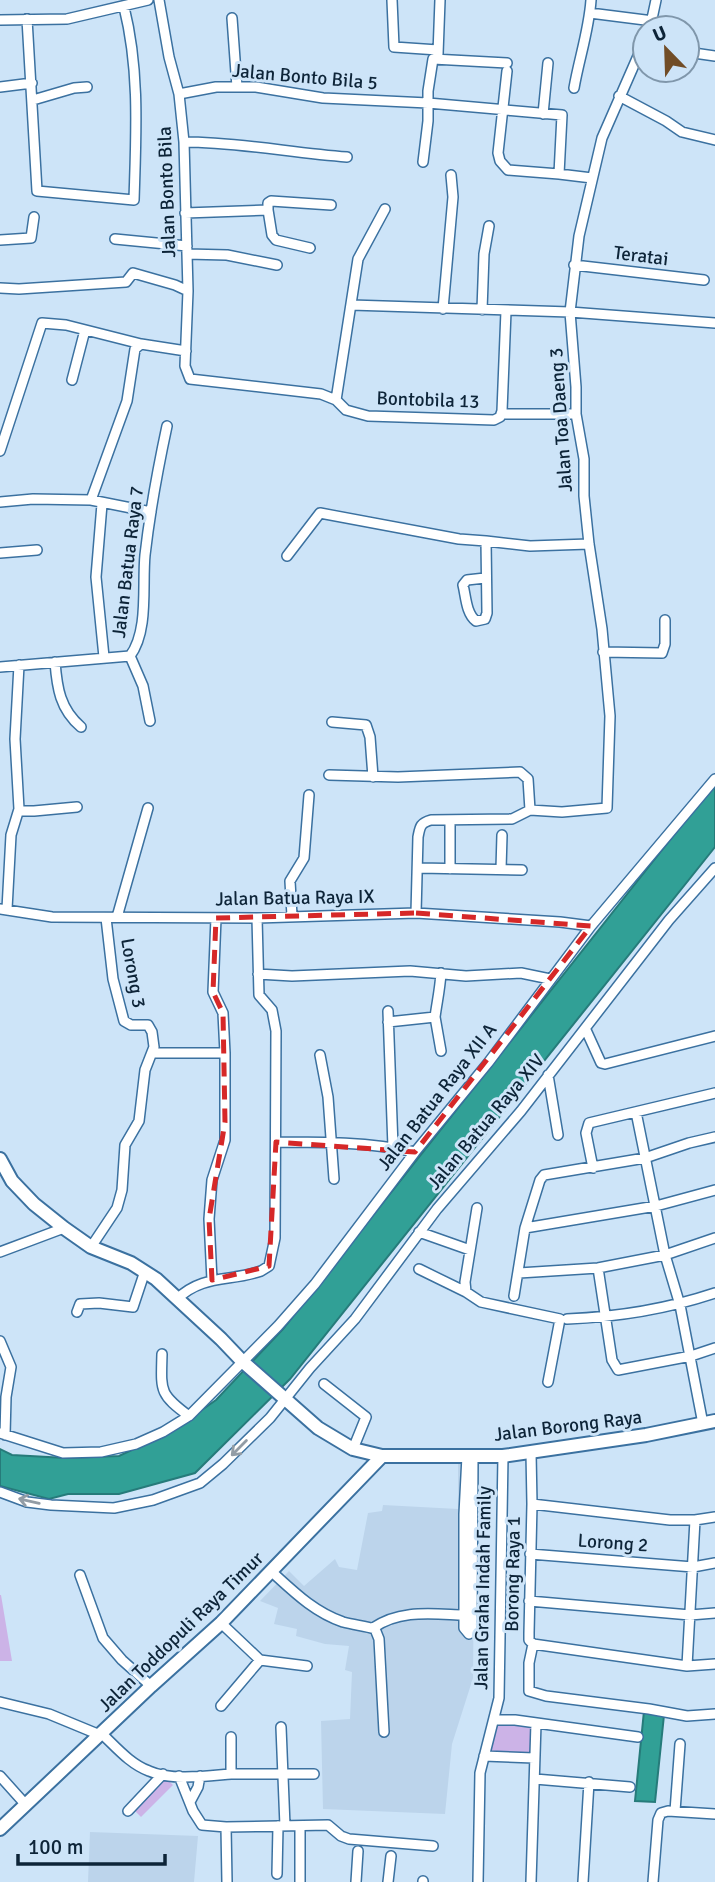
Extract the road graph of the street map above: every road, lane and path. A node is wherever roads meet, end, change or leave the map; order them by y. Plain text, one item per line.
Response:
1 (148, 0) edge
2 (159, 0) edge
3 (392, 0) edge
4 (440, 0) edge
5 (591, 0) edge
6 (124, 7) junction
7 (590, 13) junction
8 (232, 18) dead end
9 (27, 19) junction
10 (0, 20) edge
11 (631, 20) edge
12 (438, 54) junction
13 (548, 63) dead end
14 (631, 71) edge
15 (32, 83) junction
16 (0, 86) edge
17 (87, 87) dead end
18 (237, 87) junction
19 (574, 88) dead end
20 (178, 94) junction
21 (619, 96) junction
22 (33, 100) junction
23 (428, 103) junction
24 (504, 111) junction
25 (544, 114) junction
26 (715, 140) edge
27 (184, 142) junction
28 (347, 157) dead end
29 (423, 162) dead end
30 (451, 174) dead end
31 (559, 174) junction
32 (592, 178) junction
33 (331, 205) dead end
34 (384, 209) dead end
35 (268, 210) junction
36 (184, 213) junction
37 (34, 217) dead end
38 (489, 226) dead end
39 (115, 239) dead end
40 (0, 240) edge
41 (310, 248) dead end
42 (187, 250) junction
43 (277, 265) dead end
44 (574, 265) junction
45 (704, 281) dead end
46 (0, 288) edge
47 (188, 291) junction
48 (351, 305) junction
49 (443, 309) junction
50 (482, 310) junction
51 (506, 311) junction
52 (570, 312) junction
53 (715, 323) edge
54 (85, 330) junction
55 (141, 344) junction
56 (186, 351) junction
57 (72, 380) dead end
58 (195, 380) joint
59 (336, 400) junction
60 (501, 414) junction
61 (576, 414) junction
62 (167, 426) dead end
63 (0, 451) edge
64 (91, 500) junction
65 (0, 502) edge
66 (102, 504) junction
67 (151, 512) junction
68 (486, 541) junction
69 (589, 544) junction
70 (37, 550) dead end
71 (0, 553) edge
72 (287, 556) dead end
73 (485, 578) junction
74 (665, 620) dead end
75 (603, 652) junction
76 (130, 656) junction
77 (104, 657) junction
78 (55, 662) junction
79 (19, 665) junction
80 (0, 666) edge
81 (150, 721) dead end
82 (332, 722) dead end
83 (81, 727) dead end
84 (330, 775) dead end
85 (373, 777) junction
86 (715, 779) edge
87 (309, 795) dead end
88 (77, 807) dead end
89 (148, 808) dead end
90 (19, 810) junction
91 (530, 810) junction
92 (450, 820) junction
93 (502, 835) dead end
94 (419, 868) junction
95 (715, 868) edge
96 (450, 869) junction
97 (501, 869) junction
98 (522, 870) dead end
99 (3, 909) edge
100 (416, 913) junction
101 (292, 916) junction
102 (117, 917) junction
103 (106, 918) junction
104 (216, 918) junction
105 (257, 918) junction
106 (591, 926) junction
107 (441, 973) junction
108 (258, 974) junction
109 (550, 979) junction
110 (388, 1011) dead end
111 (435, 1017) junction
112 (388, 1022) junction
113 (586, 1030) junction
114 (715, 1036) edge
115 (441, 1051) dead end
116 (153, 1053) junction
117 (225, 1053) junction
118 (320, 1055) dead end
119 (548, 1075) junction
120 (715, 1093) edge
121 (636, 1112) junction
122 (558, 1135) dead end
123 (715, 1137) edge
124 (276, 1142) junction
125 (332, 1142) junction
126 (393, 1147) junction
127 (415, 1152) junction
128 (645, 1158) junction
129 (1, 1163) edge
130 (593, 1168) junction
131 (334, 1179) dead end
132 (715, 1190) edge
133 (656, 1206) junction
134 (477, 1208) dead end
135 (64, 1228) junction
136 (525, 1228) junction
137 (419, 1232) junction
138 (715, 1238) edge
139 (91, 1247) junction
140 (470, 1250) junction
141 (0, 1252) edge
142 (665, 1255) junction
143 (598, 1268) junction
144 (419, 1269) dead end
145 (145, 1271) junction
146 (519, 1273) junction
147 (212, 1280) junction
148 (466, 1292) junction
149 (715, 1293) edge
150 (514, 1296) dead end
151 (177, 1299) junction
152 (680, 1305) junction
153 (77, 1312) dead end
154 (605, 1318) junction
155 (567, 1319) dead end
156 (0, 1341) edge
157 (715, 1348) edge
158 (162, 1354) dead end
159 (691, 1356) junction
160 (245, 1360) junction
161 (548, 1382) dead end
162 (324, 1384) dead end
163 (286, 1396) junction
164 (189, 1416) junction
165 (709, 1423) edge
166 (3, 1434) edge
167 (353, 1449) junction
168 (531, 1453) junction
169 (382, 1456) junction
170 (470, 1456) junction
171 (503, 1456) junction
172 (0, 1492) edge
173 (532, 1504) junction
174 (715, 1517) edge
175 (695, 1520) junction
176 (530, 1554) junction
177 (715, 1563) edge
178 (693, 1567) junction
179 (272, 1572) junction
180 (80, 1574) dead end
181 (529, 1601) junction
182 (715, 1613) edge
183 (464, 1615) junction
184 (690, 1615) junction
185 (221, 1623) junction
186 (373, 1628) junction
187 (533, 1644) junction
188 (260, 1660) junction
189 (715, 1664) edge
190 (307, 1666) dead end
191 (687, 1666) junction
192 (151, 1686) junction
193 (0, 1702) edge
194 (221, 1706) dead end
195 (715, 1713) edge
196 (494, 1720) junction
197 (536, 1723) junction
198 (281, 1727) dead end
199 (384, 1732) dead end
200 (101, 1735) junction
201 (231, 1737) dead end
202 (638, 1737) dead end
203 (680, 1744) dead end
204 (484, 1756) junction
205 (534, 1758) junction
206 (147, 1771) junction
207 (163, 1774) junction
208 (231, 1774) junction
209 (284, 1774) junction
210 (314, 1774) dead end
211 (0, 1776) edge
212 (179, 1776) junction
213 (200, 1776) junction
214 (535, 1779) junction
215 (589, 1782) junction
216 (630, 1787) dead end
217 (149, 1788) junction
218 (190, 1802) junction
219 (26, 1805) junction
220 (128, 1811) dead end
221 (675, 1811) junction
222 (715, 1814) edge
223 (281, 1826) junction
224 (300, 1826) junction
225 (226, 1827) junction
226 (0, 1829) edge
227 (433, 1846) dead end
228 (358, 1851) dead end
229 (391, 1856) dead end
230 (277, 1874) dead end
231 (227, 1882) edge
232 (300, 1882) edge
233 (356, 1882) edge
234 (388, 1882) edge
235 (478, 1882) edge
236 (531, 1882) edge
237 (583, 1882) edge
238 (653, 1882) edge

1 - 6 street
2 - 20 street, Jalan Bonto Bila
3 - 12 street
4 - 12 street
5 - 7 street
6 - 9 street
6 - 22 street
7 - 11 street
7 - 19 street
8 - 18 street
9 - 10 street
9 - 15 street
12 - 23 street
12 - 24 street
13 - 25 street
14 - 21 street, Jalan Toa Daeng 3
15 - 16 street
15 - 22 street
17 - 22 street
18 - 20 street, Jalan Bonto Bila 5
18 - 23 street, Jalan Bonto Bila 5
20 - 27 street, Jalan Bonto Bila
21 - 26 street
21 - 32 street, Jalan Toa Daeng 3
23 - 24 street, Jalan Bonto Bila 5
23 - 29 street
24 - 25 street, Jalan Bonto Bila 5
24 - 31 street
25 - 31 street
27 - 28 street
27 - 36 street, Jalan Bonto Bila
30 - 49 street
31 - 32 street
32 - 44 street, Jalan Toa Daeng 3
33 - 35 street
34 - 48 street
35 - 36 street
35 - 41 street
36 - 42 street, Jalan Bonto Bila
37 - 40 street
38 - 50 street
39 - 42 street
42 - 43 street
42 - 47 street, Jalan Bonto Bila
44 - 45 street, Teratai
44 - 52 street, Jalan Toa Daeng 3
46 - 47 street
47 - 56 street, Jalan Bonto Bila
48 - 49 street
48 - 59 street
49 - 50 street
50 - 51 street
51 - 52 street
51 - 60 street, Bontobila 13
52 - 53 street
52 - 61 street, Jalan Toa Daeng 3
54 - 55 street
54 - 57 street
54 - 63 street
55 - 56 street
55 - 64 street
56 - 58 street, Jalan Bonto Bila
58 - 59 street, Bontobila 13
59 - 60 street, Bontobila 13
60 - 61 street
61 - 69 street, Jalan Toa Daeng 3
62 - 67 street, Jalan Batua Raya 7
64 - 65 street
64 - 66 street
66 - 67 street
66 - 77 street
67 - 76 street, Jalan Batua Raya 7
68 - 69 street
68 - 72 street
68 - 73 street
69 - 75 street, Jalan Toa Daeng 3
70 - 71 street
73 - 73 street
74 - 75 street
75 - 91 street, Jalan Toa Daeng 3
76 - 77 street, Jalan Batua Raya 7
76 - 81 street
77 - 78 street, Jalan Batua Raya 7
78 - 79 street, Jalan Batua Raya 7
78 - 83 street
79 - 80 street, Jalan Batua Raya 7
79 - 90 street
82 - 85 street
84 - 85 street
85 - 91 street
86 - 106 street, Jalan Batua Raya XII A
87 - 101 street
88 - 90 street
89 - 102 street
90 - 99 street
91 - 92 street
92 - 94 street
92 - 96 street
93 - 97 street
94 - 96 street
94 - 100 street
95 - 113 street, Jalan Batua Raya XIV
96 - 97 street
97 - 98 street
99 - 103 street, Jalan Batua Raya IX
100 - 101 street, Jalan Batua Raya IX
100 - 106 street, Jalan Batua Raya IX
101 - 105 street, Jalan Batua Raya IX
102 - 103 street, Jalan Batua Raya IX
102 - 104 street, Jalan Batua Raya IX
103 - 116 street, Lorong 3
104 - 105 street, Jalan Batua Raya IX
104 - 117 street
105 - 108 street
106 - 109 street, Jalan Batua Raya XII A
107 - 108 street
107 - 109 street
107 - 111 street
108 - 124 street
109 - 127 street, Jalan Batua Raya XII A
110 - 112 street
111 - 112 street
111 - 115 street
112 - 126 street
113 - 114 street
113 - 119 street, Jalan Batua Raya XIV
116 - 117 street
116 - 139 street
117 - 147 street
118 - 125 street
119 - 122 street
119 - 137 street, Jalan Batua Raya XIV
120 - 121 street
121 - 128 street
121 - 130 street
123 - 128 street
124 - 125 street
124 - 147 street
125 - 126 street
125 - 131 street
126 - 127 street
127 - 160 street, Jalan Batua Raya XII A
128 - 130 street
128 - 133 street
129 - 135 main road, Jalan Borong Raya
130 - 136 street
132 - 133 street
133 - 136 street
133 - 142 street
134 - 140 street
135 - 139 main road, Jalan Borong Raya
135 - 141 street
136 - 146 street
137 - 140 street
137 - 163 street, Jalan Batua Raya XIV
138 - 142 street
139 - 145 main road, Jalan Borong Raya
140 - 148 street
142 - 143 street
142 - 152 street
143 - 146 street
143 - 154 street
144 - 148 street
145 - 151 main road, Jalan Borong Raya
145 - 153 street
146 - 150 street
147 - 151 street
148 - 161 street
149 - 152 street
151 - 160 main road, Jalan Borong Raya
152 - 154 street
152 - 159 street
154 - 155 street
154 - 159 street
156 - 166 street
157 - 159 street
158 - 164 street
159 - 165 street
160 - 163 main road, Jalan Borong Raya
160 - 164 street, Jalan Batua Raya XII A
162 - 167 street
163 - 167 main road, Jalan Borong Raya
163 -> 172 street, Jalan Batua Raya XIV
164 - 166 street, Jalan Batua Raya XII A
165 - 168 main road, Jalan Borong Raya
167 - 169 main road, Jalan Borong Raya
168 - 171 main road, Jalan Borong Raya
168 - 173 street, Borong Raya 1
169 - 170 main road, Jalan Borong Raya
169 - 179 main road, Jalan Toddopuli Raya Timur
170 - 171 main road, Jalan Borong Raya
170 - 183 street
170 - 183 street
171 - 196 street, Jalan Graha Indah Family
173 - 175 street
173 - 176 street, Borong Raya 1
174 - 175 street
175 - 178 street
176 - 178 street, Lorong 2
176 - 181 street, Borong Raya 1
177 - 178 street, Lorong 2
178 - 184 street
179 - 185 main road, Jalan Toddopuli Raya Timur
179 - 186 street
180 - 192 street
181 - 184 street
181 - 187 street, Borong Raya 1
182 - 184 street
183 - 186 street
184 - 191 street
185 - 188 street
185 - 192 main road, Jalan Toddopuli Raya Timur
186 - 199 street
187 - 191 street
187 - 195 street, Borong Raya 1
188 - 190 street
188 - 194 street
189 - 191 street
192 - 200 main road, Jalan Toddopuli Raya Timur
193 - 200 street
196 - 197 street
196 - 204 street, Jalan Graha Indah Family
197 - 202 street
197 - 205 street
198 - 209 street
200 - 206 street
200 - 219 main road, Jalan Toddopuli Raya Timur
201 - 208 street
203 - 221 street
204 - 205 street
204 - 235 street, Jalan Graha Indah Family
205 - 214 street
206 - 207 street
206 - 217 street
207 - 212 street
207 - 217 street
208 - 209 street
208 - 213 street
209 - 210 street
209 - 223 street
211 - 219 street
212 - 213 street
212 - 218 street
213 - 218 street
214 - 215 street
214 - 236 street
215 - 216 street
215 - 237 street
217 - 220 street
218 - 225 street
219 - 226 main road, Jalan Toddopuli Raya Timur
221 - 222 street
221 - 238 street
223 - 224 street
223 - 225 street
223 - 230 street
224 - 227 street
224 - 232 street
225 - 231 street
228 - 233 street
229 - 234 street

